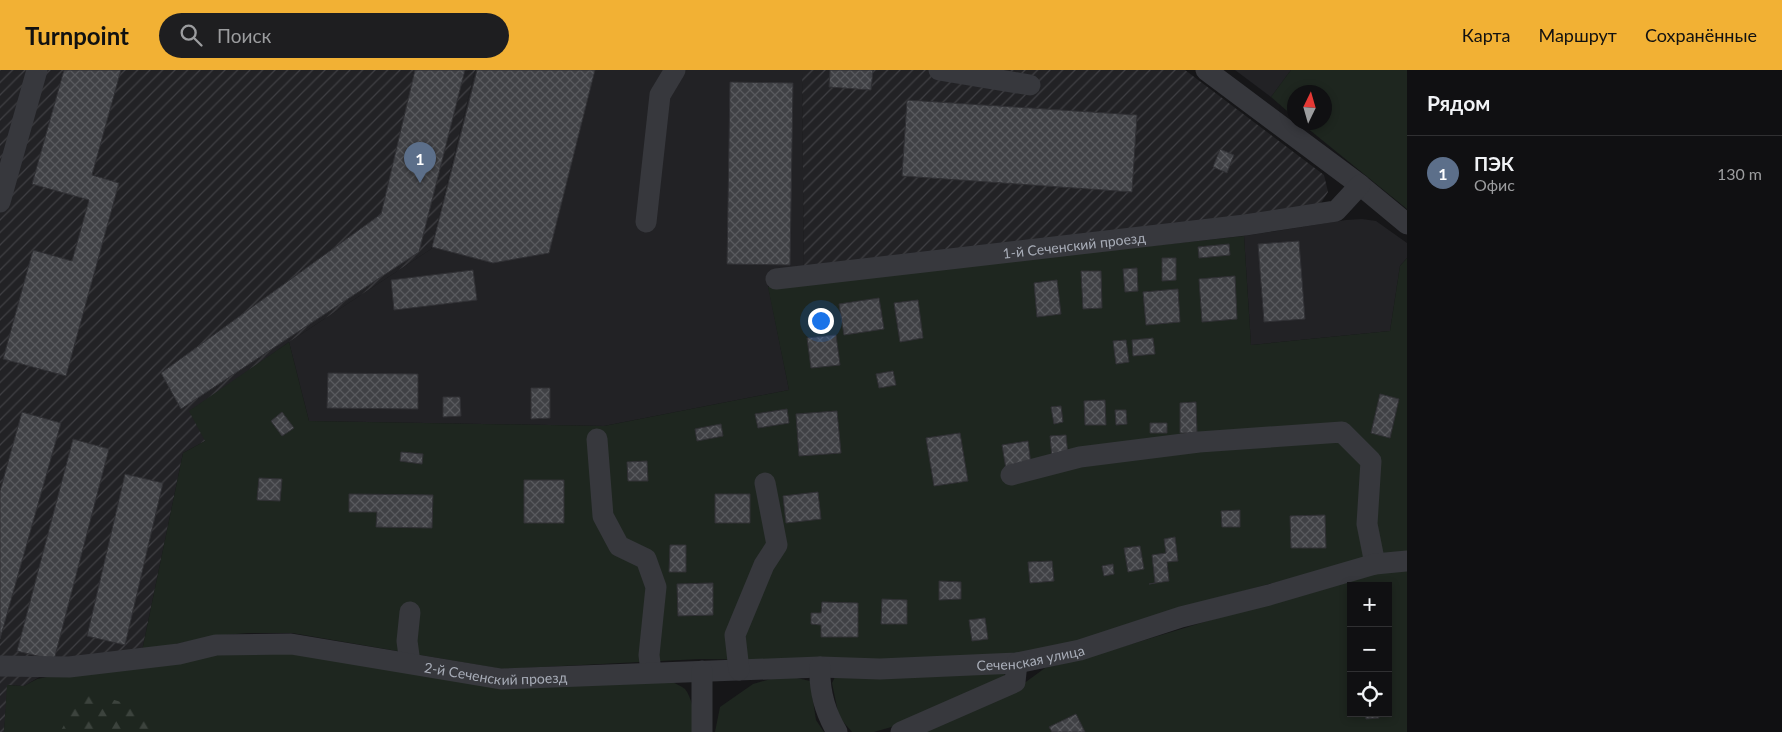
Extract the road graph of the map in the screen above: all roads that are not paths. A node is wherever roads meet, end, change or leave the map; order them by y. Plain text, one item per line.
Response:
1 (37, 70) edge
2 (675, 70) edge
3 (939, 70) edge
4 (1206, 70) edge
5 (1030, 85) dead end
6 (1360, 185) junction
7 (0, 202) edge
8 (646, 222) dead end
9 (1407, 224) edge
10 (776, 279) dead end
11 (597, 439) dead end
12 (1011, 475) dead end
13 (765, 483) dead end
14 (1407, 560) edge
15 (1375, 564) junction
16 (410, 612) dead end
17 (1017, 663) junction
18 (410, 664) junction
19 (0, 666) edge
20 (820, 667) junction
21 (739, 670) junction
22 (702, 671) junction
23 (651, 672) junction
24 (702, 732) edge
25 (837, 732) edge
26 (901, 732) edge

1 - 7 street
2 - 8 street
3 - 5 street
4 - 6 street
6 - 9 street
6 - 10 street, 1-й Сеченский проезд
11 - 23 street
12 - 15 street
13 - 21 street
14 - 15 street, Сеченская улица
15 - 17 street, Сеченская улица
16 - 18 street
17 - 20 street, Сеченская улица
17 - 26 street
18 - 19 street, 2-й Сеченский проезд
18 - 23 street, 2-й Сеченский проезд
20 - 21 street, Сеченская улица
20 - 25 street
21 - 22 street, Сеченская улица
22 - 23 street, 2-й Сеченский проезд
22 - 24 street

